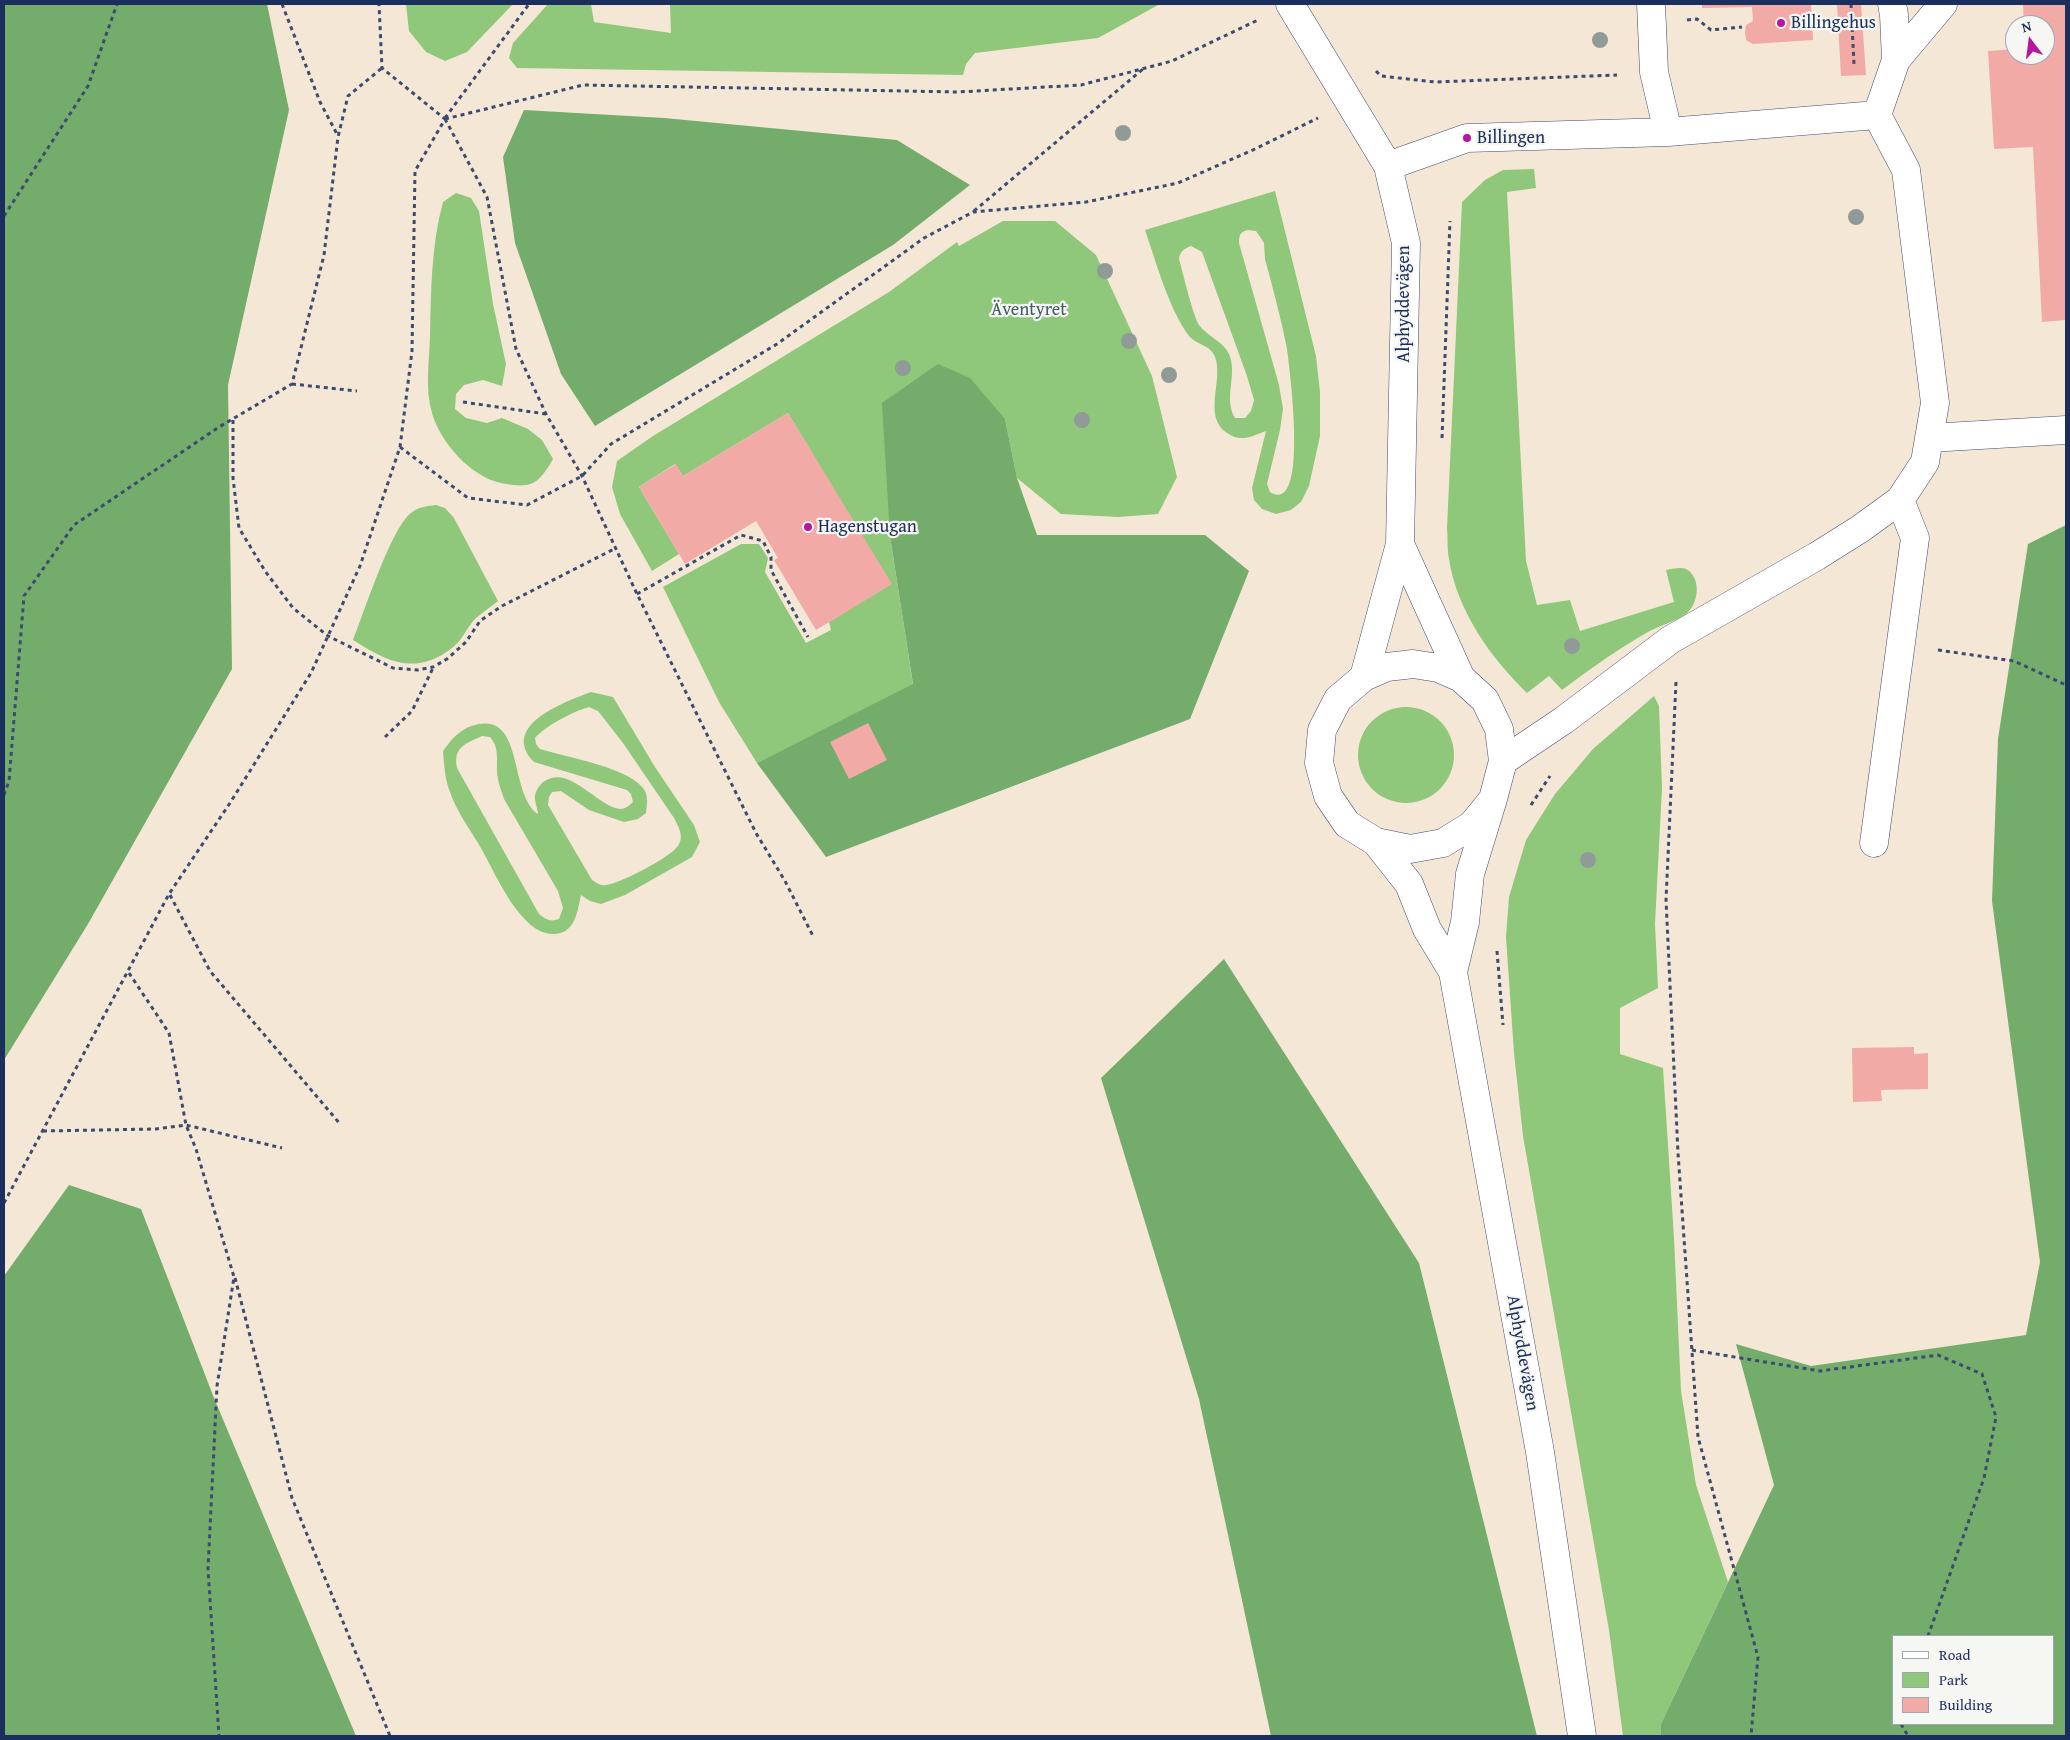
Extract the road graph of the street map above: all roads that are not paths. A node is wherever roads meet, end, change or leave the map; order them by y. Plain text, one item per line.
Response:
1 (1290, 4) edge
2 (1892, 4) edge
3 (1943, 4) edge
4 (1651, 12) edge
5 (1896, 60) junction
6 (1877, 116) junction
7 (1668, 132) junction
8 (1388, 166) junction
9 (2066, 430) edge
10 (1929, 438) junction
11 (1900, 500) junction
12 (1400, 544) junction
13 (1364, 677) junction
14 (1461, 678) junction
15 (1503, 761) junction
16 (1493, 799) junction
17 (1376, 842) junction
18 (1874, 843) dead end
19 (1453, 972) junction
20 (1582, 1736) edge

1 - 8 street, Alphyddevägen
2 - 5 street
3 - 5 street
4 - 7 street
5 - 6 street
6 - 7 street
6 - 10 street
7 - 8 street
8 - 12 street, Alphyddevägen
9 - 10 street
10 - 11 street
11 - 15 street
11 - 18 street
12 - 13 street, Alphyddevägen
12 - 14 street, Alphyddevägen
13 - 14 street
13 - 17 street
14 - 15 street
15 - 16 street, Alphyddevägen
16 - 17 street
16 - 19 street, Alphyddevägen
17 - 19 street, Alphyddevägen
19 - 20 street, Alphyddevägen

